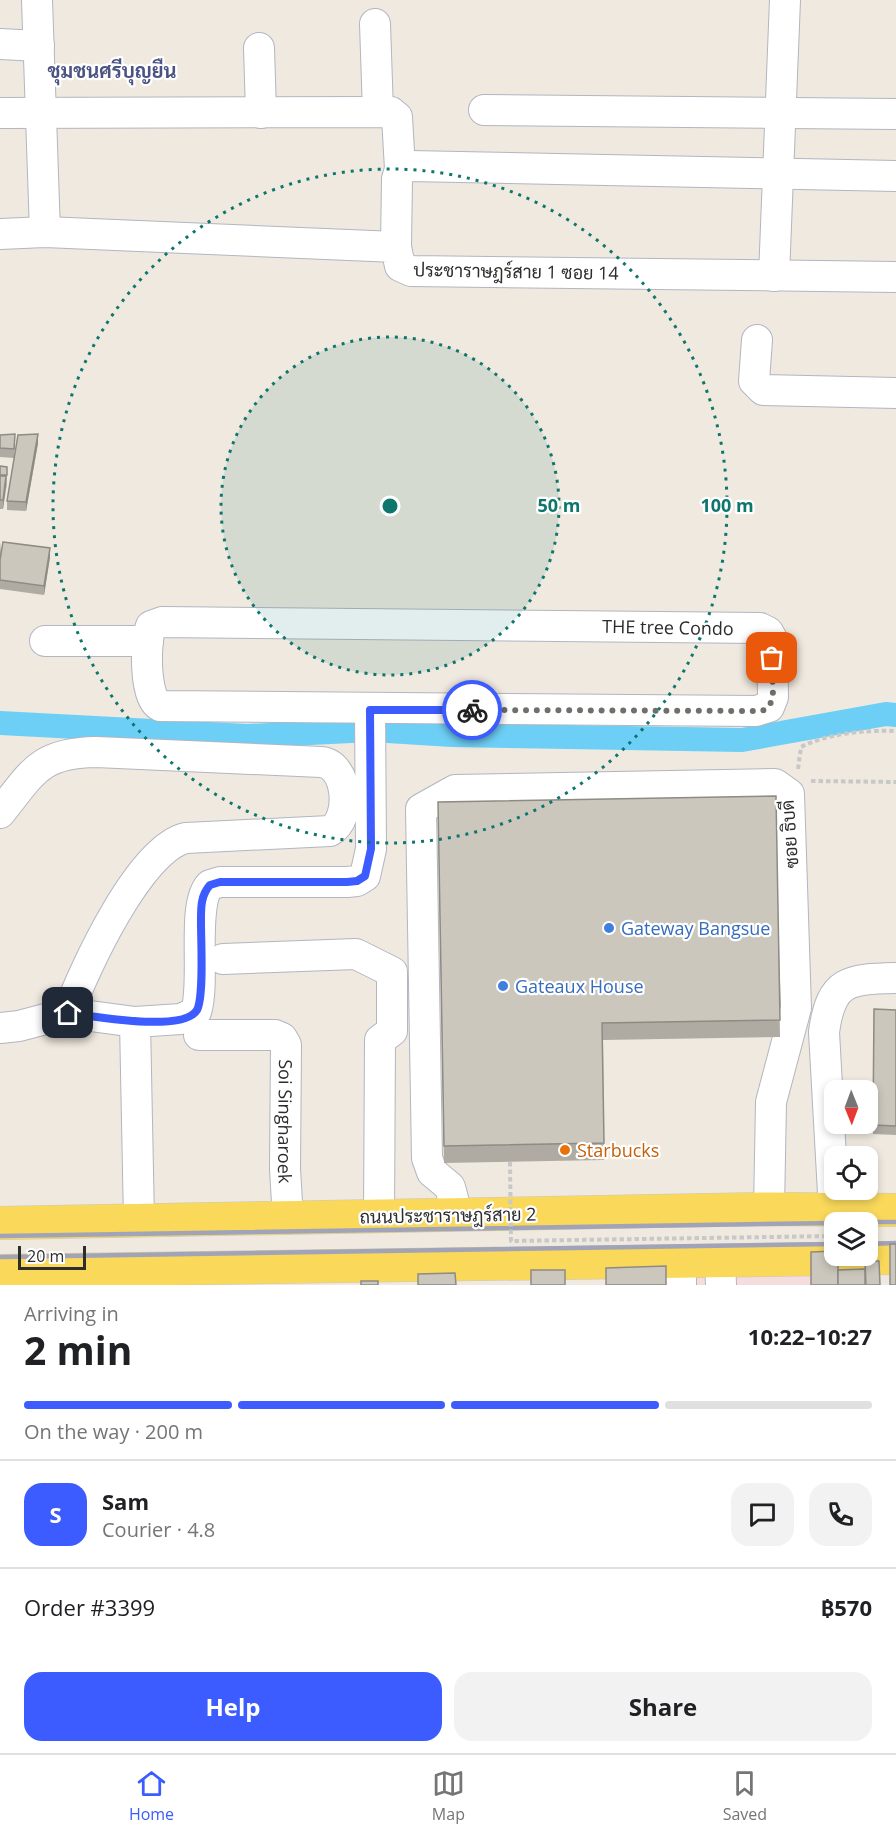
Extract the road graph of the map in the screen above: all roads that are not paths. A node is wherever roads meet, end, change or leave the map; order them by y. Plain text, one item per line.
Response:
1 (37, 0) edge
2 (785, 0) edge
3 (375, 24) dead end
4 (0, 44) edge
5 (39, 46) junction
6 (259, 48) dead end
7 (484, 110) dead end
8 (780, 111) junction
9 (41, 112) junction
10 (261, 112) junction
11 (378, 112) junction
12 (0, 113) edge
13 (896, 114) edge
14 (400, 169) junction
15 (778, 173) junction
16 (896, 176) edge
17 (45, 232) junction
18 (0, 234) edge
19 (396, 247) junction
20 (774, 276) junction
21 (896, 277) edge
22 (757, 340) dead end
23 (896, 393) edge
24 (45, 641) dead end
25 (148, 641) junction
26 (370, 725) junction
27 (0, 813) edge
28 (223, 959) dead end
29 (896, 978) edge
30 (68, 1013) junction
31 (135, 1022) junction
32 (0, 1028) edge
33 (199, 1035) dead end
34 (769, 1209) junction
35 (681, 1210) junction
36 (896, 1210) edge
37 (833, 1212) edge
38 (458, 1214) junction
39 (878, 1214) edge
40 (379, 1216) junction
41 (288, 1219) junction
42 (139, 1221) junction
43 (824, 1221) edge
44 (4, 1223) edge
45 (896, 1258) edge
46 (4, 1271) edge
47 (681, 1273) edge
48 (720, 1273) edge
49 (303, 1276) edge
50 (199, 1277) edge

1 - 5 street
2 - 8 street
3 - 11 street
4 - 5 street
5 - 9 street
6 - 10 street
7 - 8 street
8 - 13 street
8 - 15 street
9 - 10 street
9 - 12 street
9 - 17 street
10 - 11 street
11 - 14 street
14 - 15 street
14 - 19 street
15 - 16 street
15 - 20 street
17 - 18 street, ประชาราษฎร์สาย 1 ซอย 14
17 - 19 street, ประชาราษฎร์สาย 1 ซอย 14
19 - 20 street, ประชาราษฎร์สาย 1 ซอย 14
20 - 21 street, ประชาราษฎร์สาย 1 ซอย 14
22 - 23 street
24 - 25 street
25 - 26 street, THE tree Condo
25 - 26 street, THE tree Condo
26 - 31 street
27 - 30 street
28 - 40 street
29 - 37 street
30 - 31 street
30 - 32 street
31 - 42 street
33 - 41 street, Soi Singharoek
34 - 35 main road, ถนนประชาราษฎร์สาย 2
34 - 38 street, ซอย ธิบดี
34 - 43 main road, ถนนประชาราษฎร์สาย 2
35 - 38 main road, ถนนประชาราษฎร์สาย 2
35 - 47 main road
36 - 39 main road, ถนนประชาราษฎร์สาย 2
38 - 40 main road, ถนนประชาราษฎร์สาย 2
40 - 41 main road, ถนนประชาราษฎร์สาย 2
41 - 42 main road, ถนนประชาราษฎร์สาย 2
42 - 44 main road, ถนนประชาราษฎร์สาย 2
44 - 46 main road
45 - 48 main road
46 - 50 main road
47 - 48 main road
47 - 49 main road
49 - 50 main road

